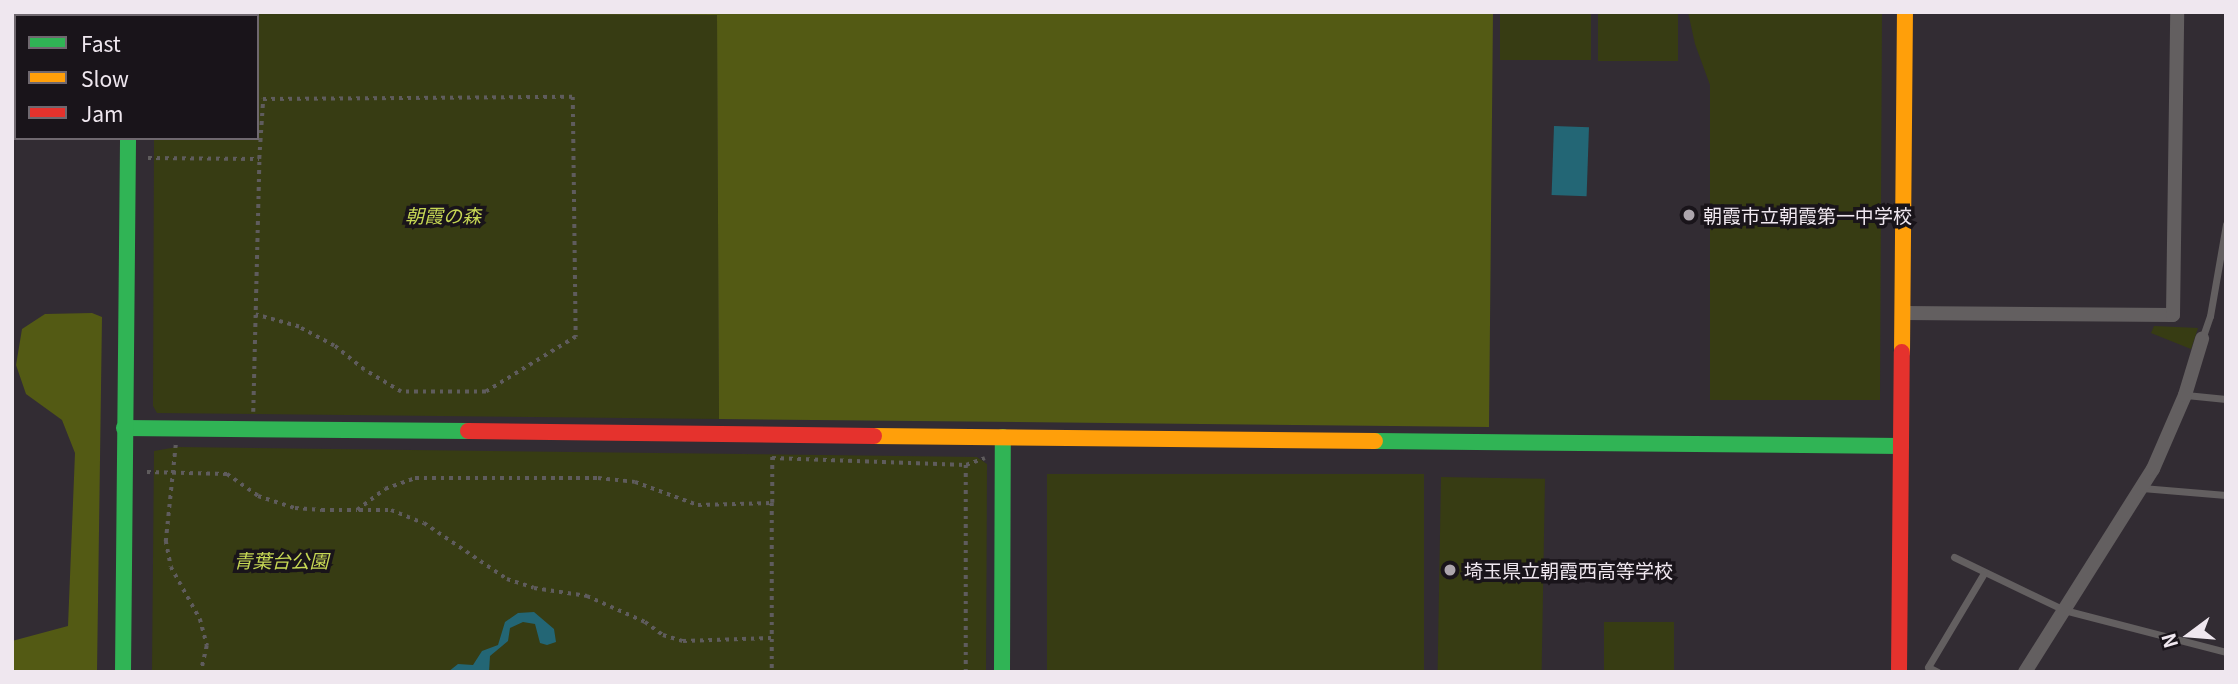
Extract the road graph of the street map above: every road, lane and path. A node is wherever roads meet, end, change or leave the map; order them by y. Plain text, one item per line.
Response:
1 (1905, 12) edge
2 (2177, 12) edge
3 (128, 140) edge
4 (148, 158) dead end
5 (259, 159) junction
6 (2226, 224) edge
7 (1903, 313) junction
8 (256, 315) junction
9 (2202, 339) joint
10 (2185, 395) junction
11 (2226, 400) edge
12 (253, 417) dead end
13 (124, 428) junction
14 (1003, 437) junction
15 (176, 443) dead end
16 (1901, 446) junction
17 (772, 447) dead end
18 (772, 458) junction
19 (988, 458) dead end
20 (966, 465) junction
21 (147, 472) dead end
22 (175, 472) junction
23 (2141, 488) junction
24 (2226, 495) edge
25 (772, 503) junction
26 (357, 510) junction
27 (1954, 557) dead end
28 (1984, 573) junction
29 (2064, 610) junction
30 (772, 638) junction
31 (2226, 652) edge
32 (122, 672) edge
33 (201, 672) edge
34 (772, 672) edge
35 (966, 672) edge
36 (1002, 672) edge
37 (1899, 672) edge
38 (1938, 672) edge
39 (2025, 672) edge

1 - 7 street
2 - 7 street
3 - 13 street
4 - 5 path
5 - 8 path
5 - 8 path
6 - 9 lane
7 - 16 street
8 - 12 path
9 - 10 street
10 - 11 lane
10 - 23 street
13 - 14 street
13 - 32 street
14 - 16 street
14 - 36 street
15 - 22 path
16 - 37 street
17 - 18 path
18 - 20 path
18 - 25 path
19 - 20 path
20 - 35 path
21 - 22 path
22 - 26 path
22 - 33 path
23 - 24 lane
23 - 29 street
25 - 26 path
25 - 30 path
26 - 30 path
27 - 28 lane
28 - 29 lane
28 - 38 lane
29 - 31 lane
29 - 39 street
30 - 34 path

